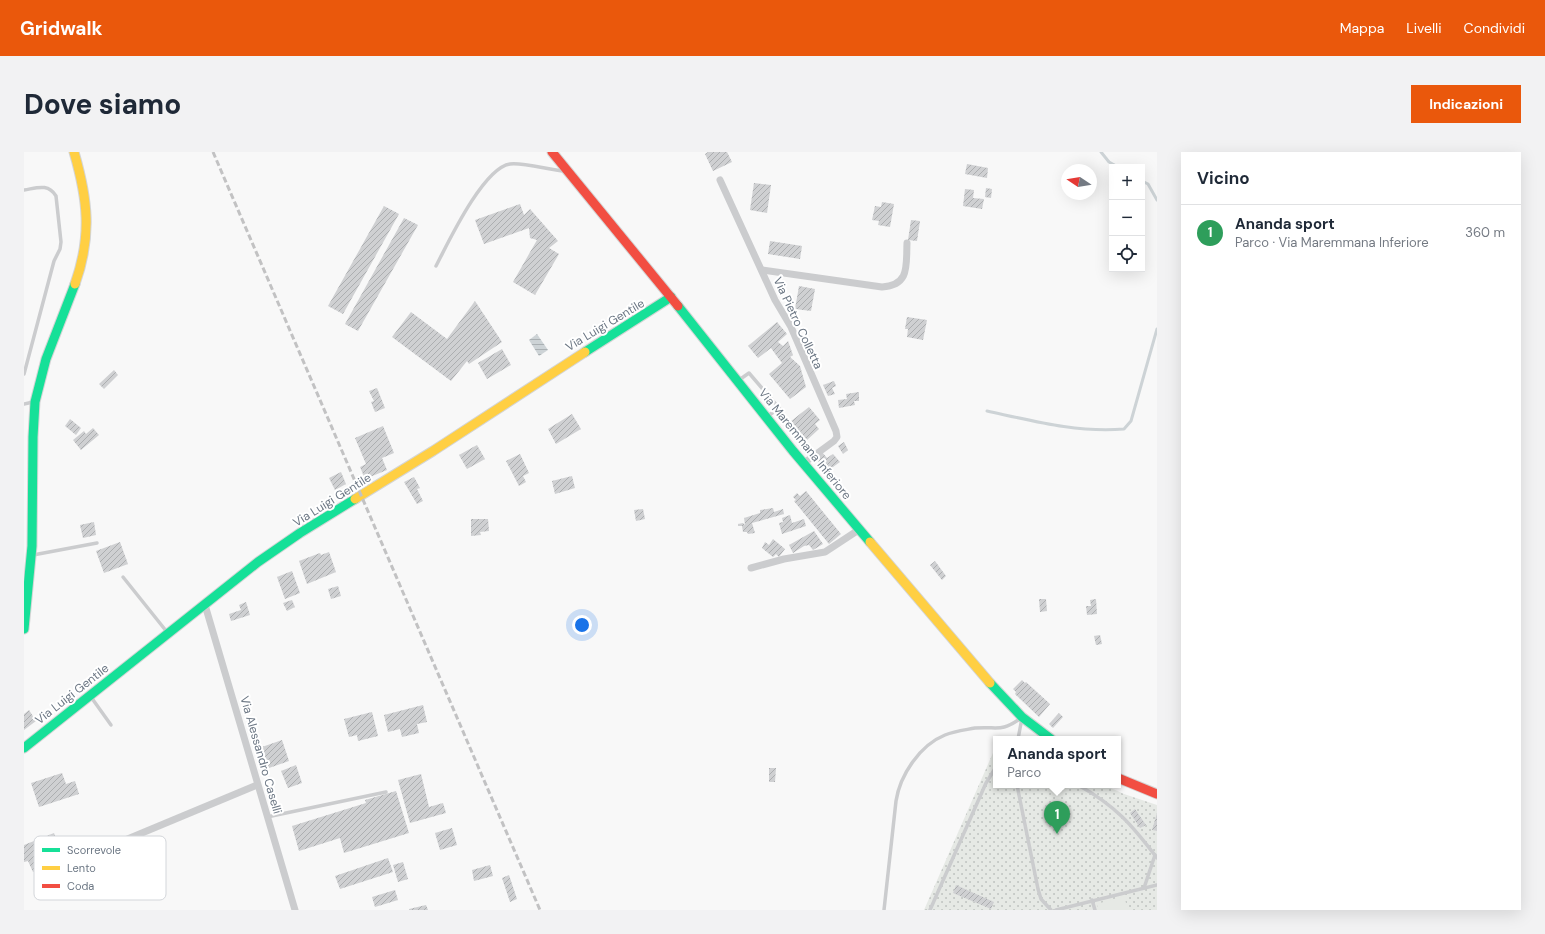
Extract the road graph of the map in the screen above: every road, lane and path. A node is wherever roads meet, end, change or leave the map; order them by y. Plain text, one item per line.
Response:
1 (74, 152) edge
2 (552, 152) edge
3 (568, 172) junction
4 (720, 180) dead end
5 (24, 190) edge
6 (907, 243) dead end
7 (436, 266) dead end
8 (762, 270) junction
9 (671, 297) junction
10 (24, 374) edge
11 (738, 381) junction
12 (35, 402) junction
13 (24, 404) edge
14 (767, 417) junction
15 (804, 463) junction
16 (860, 529) junction
17 (97, 543) dead end
18 (29, 561) edge
19 (751, 568) dead end
20 (123, 577) dead end
21 (205, 606) junction
22 (24, 629) edge
23 (168, 634) junction
24 (90, 696) junction
25 (1022, 717) junction
26 (111, 725) dead end
27 (1019, 736) edge
28 (1047, 736) edge
29 (24, 748) edge
30 (993, 772) edge
31 (1121, 779) edge
32 (257, 785) junction
33 (1018, 788) edge
34 (1084, 788) edge
35 (386, 792) dead end
36 (1157, 794) edge
37 (267, 817) junction
38 (135, 836) edge
39 (1156, 857) edge
40 (1157, 885) edge
41 (1144, 888) junction
42 (1092, 900) junction
43 (295, 910) edge
44 (884, 910) edge
45 (930, 910) edge
46 (1051, 910) edge
47 (1056, 910) edge
48 (1095, 910) edge

1 - 12 main road
2 - 3 main road, Via Maremmana Inferiore
3 - 7 lane
3 - 9 main road, Via Maremmana Inferiore
4 - 8 street, Via Pietro Colletta
5 - 10 lane
6 - 8 street
8 - 15 street, Via Pietro Colletta
9 - 11 main road, Via Maremmana Inferiore
9 - 21 main road, Via Luigi Gentile
11 - 14 main road, Via Maremmana Inferiore
11 - 14 lane
12 - 13 lane
12 - 18 main road
14 - 15 main road, Via Maremmana Inferiore
15 - 16 main road, Via Maremmana Inferiore
16 - 19 street
16 - 25 main road, Via Maremmana Inferiore
17 - 18 lane
18 - 22 main road
20 - 23 lane
21 - 23 main road, Via Luigi Gentile
21 - 32 street, Via Alessandro Caselli
23 - 24 main road, Via Luigi Gentile
24 - 26 lane
24 - 29 main road, Via Luigi Gentile
25 - 27 lane
25 - 28 main road, Via Maremmana Inferiore
25 - 44 lane
30 - 45 lane
31 - 36 main road
32 - 37 street, Via Alessandro Caselli
32 - 38 street
33 - 46 lane
34 - 39 lane
35 - 37 lane
37 - 43 street, Via Alessandro Caselli
39 - 41 lane
40 - 41 lane
41 - 42 lane
42 - 47 lane
42 - 48 lane

